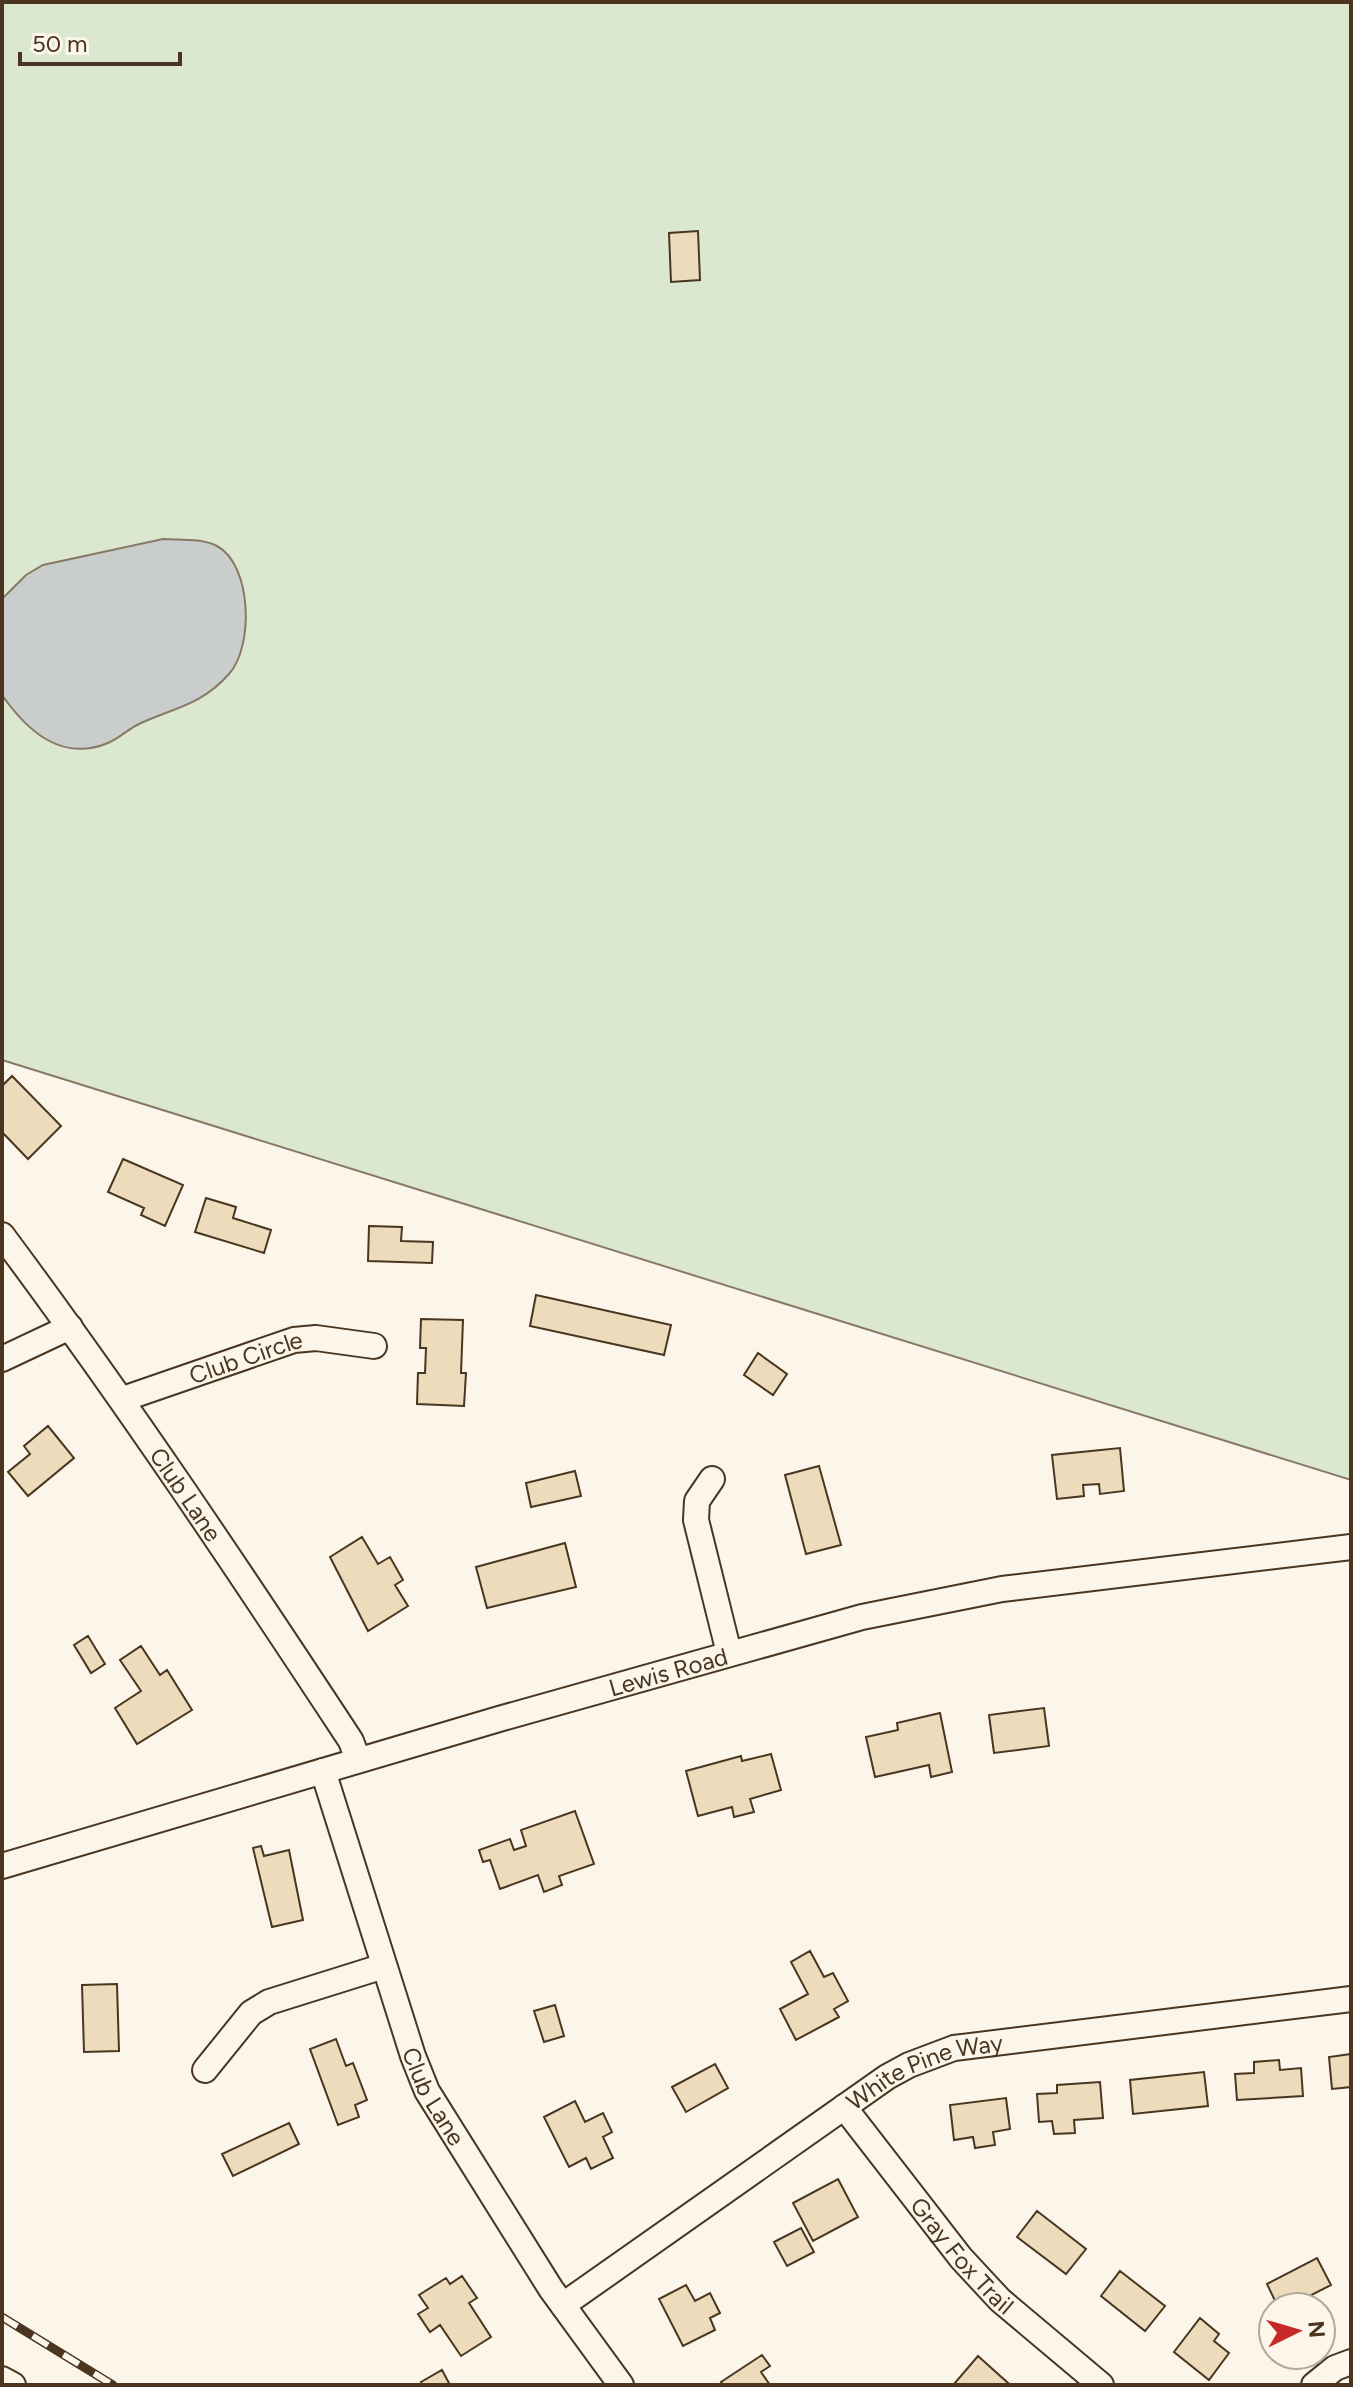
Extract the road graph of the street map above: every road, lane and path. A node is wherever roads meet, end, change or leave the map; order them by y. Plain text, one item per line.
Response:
1 (2, 1235) edge
2 (70, 1327) junction
3 (374, 1346) dead end
4 (2, 1359) edge
5 (123, 1399) junction
6 (712, 1479) dead end
7 (1351, 1547) edge
8 (729, 1653) junction
9 (358, 1760) junction
10 (323, 1771) junction
11 (2, 1866) edge
12 (384, 1966) junction
13 (1351, 1999) edge
14 (205, 2070) dead end
15 (844, 2107) junction
16 (563, 2305) junction
17 (1351, 2362) edge
18 (2, 2379) edge
19 (13, 2385) edge
20 (621, 2385) edge
21 (1101, 2385) edge
22 (1314, 2385) edge

1 - 2 street, Club Lane
2 - 4 street
2 - 5 street, Club Lane
3 - 5 street, Club Circle
5 - 9 street, Club Lane
6 - 8 street
7 - 8 street, Lewis Road
8 - 9 street, Lewis Road
9 - 10 street, Lewis Road
10 - 11 street, Lewis Road
10 - 12 street, Club Lane
12 - 14 street
12 - 16 street, Club Lane
13 - 15 street, White Pine Way
15 - 16 street, White Pine Way
15 - 21 street, Gray Fox Trail
16 - 20 street, Club Lane
17 - 22 street
18 - 19 street

